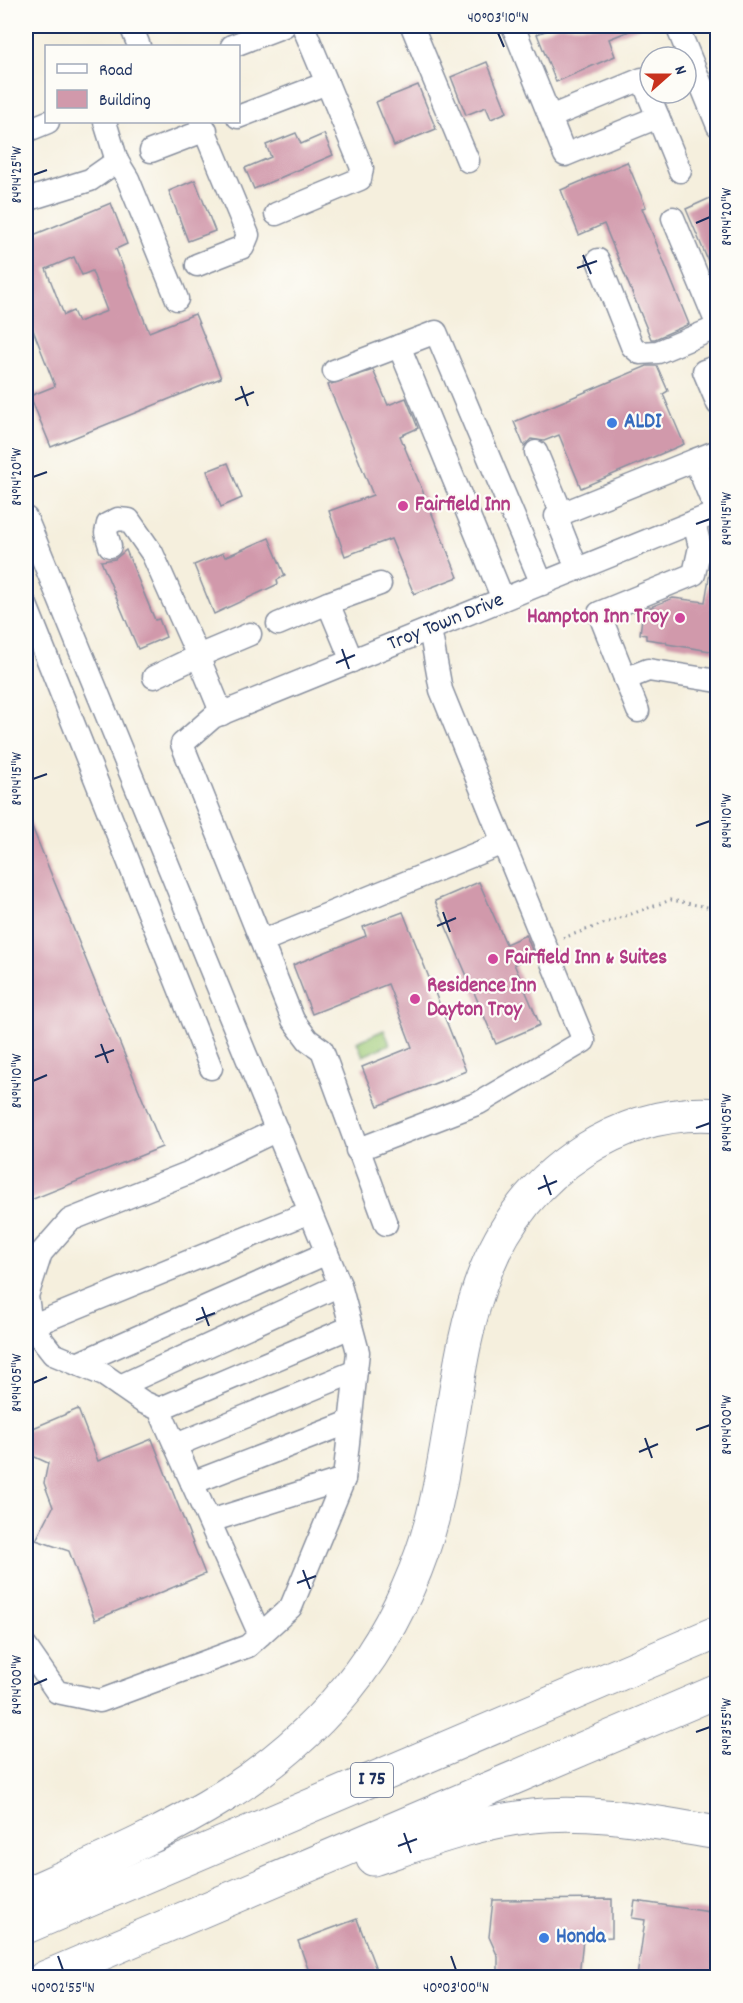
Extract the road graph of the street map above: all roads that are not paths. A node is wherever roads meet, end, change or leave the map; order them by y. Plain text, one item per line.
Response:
1 (131, 26) edge
2 (284, 26) edge
3 (303, 26) edge
4 (412, 26) edge
5 (513, 26) edge
6 (680, 26) edge
7 (241, 37) edge
8 (139, 45) edge
9 (327, 83) junction
10 (240, 115) edge
11 (550, 117) junction
12 (658, 117) junction
13 (46, 123) edge
14 (105, 123) edge
15 (219, 123) edge
16 (717, 126) edge
17 (26, 131) edge
18 (152, 152) dead end
19 (117, 161) junction
20 (468, 162) dead end
21 (680, 171) dead end
22 (26, 200) edge
23 (276, 214) dead end
24 (673, 218) dead end
25 (598, 260) dead end
26 (197, 264) dead end
27 (177, 299) dead end
28 (717, 327) edge
29 (399, 346) junction
30 (717, 366) edge
31 (334, 370) dead end
32 (717, 404) edge
33 (717, 451) edge
34 (536, 452) dead end
35 (695, 460) junction
36 (717, 513) edge
37 (562, 514) junction
38 (26, 519) edge
39 (694, 522) junction
40 (110, 546) dead end
41 (578, 569) junction
42 (380, 584) dead end
43 (542, 584) junction
44 (503, 600) junction
45 (328, 603) junction
46 (26, 605) edge
47 (278, 624) dead end
48 (430, 629) junction
49 (250, 634) dead end
50 (198, 656) junction
51 (352, 661) junction
52 (154, 676) dead end
53 (626, 679) junction
54 (717, 681) edge
55 (638, 711) dead end
56 (222, 714) junction
57 (503, 843) junction
58 (262, 941) junction
59 (212, 1068) dead end
60 (717, 1115) edge
61 (277, 1130) junction
62 (357, 1150) junction
63 (310, 1212) junction
64 (386, 1224) dead end
65 (327, 1253) junction
66 (340, 1284) junction
67 (31, 1326) junction
68 (351, 1327) junction
69 (77, 1364) junction
70 (356, 1371) junction
71 (120, 1386) junction
72 (159, 1409) junction
73 (350, 1422) junction
74 (176, 1445) junction
75 (344, 1479) junction
76 (192, 1483) junction
77 (210, 1521) junction
78 (717, 1632) edge
79 (260, 1635) junction
80 (26, 1647) edge
81 (717, 1691) edge
82 (717, 1833) edge
83 (26, 1894) edge
84 (26, 1927) edge
85 (152, 1931) junction
86 (44, 1977) edge

1 - 8 street
2 - 7 street
3 - 9 street
4 - 20 street
5 - 11 street
6 - 16 street
9 - 10 street
9 - 23 street
11 - 12 street
11 - 12 street
12 - 21 street
13 - 17 street
14 - 19 street
15 - 18 street
15 - 26 street
19 - 22 street
19 - 27 street
24 - 28 street
25 - 28 street
29 - 31 street
29 - 43 street
29 - 44 street
30 - 32 street
33 - 35 street
34 - 37 street
35 - 36 street
35 - 37 street
36 - 39 street, Troy Town Drive
37 - 41 street
38 - 61 street
39 - 41 street, Troy Town Drive
39 - 53 street
40 - 50 street
41 - 43 street, Troy Town Drive
42 - 45 street
43 - 44 street, Troy Town Drive
44 - 48 street, Troy Town Drive
45 - 47 street
45 - 51 street
46 - 59 street
48 - 51 street, Troy Town Drive
48 - 57 street
49 - 50 street
50 - 52 street
50 - 56 street
51 - 56 street, Troy Town Drive
53 - 54 street
53 - 55 street
56 - 58 street, Troy Town Drive
57 - 58 street
57 - 62 street
58 - 62 street
60 - 83 highway
61 - 63 street
61 - 67 street
62 - 64 street
63 - 65 street
63 - 67 street
65 - 66 street
65 - 69 street
66 - 68 street
66 - 71 street
67 - 69 street
68 - 70 street
68 - 72 street
69 - 71 street
70 - 73 street
70 - 74 street
71 - 72 street
72 - 74 street
73 - 75 street
73 - 76 street
74 - 76 street
75 - 77 street
75 - 79 street
76 - 77 street
77 - 79 street
78 - 84 highway, I 75
79 - 80 street
81 - 85 highway, I 75
82 - 85 highway
85 - 86 highway, I 75

